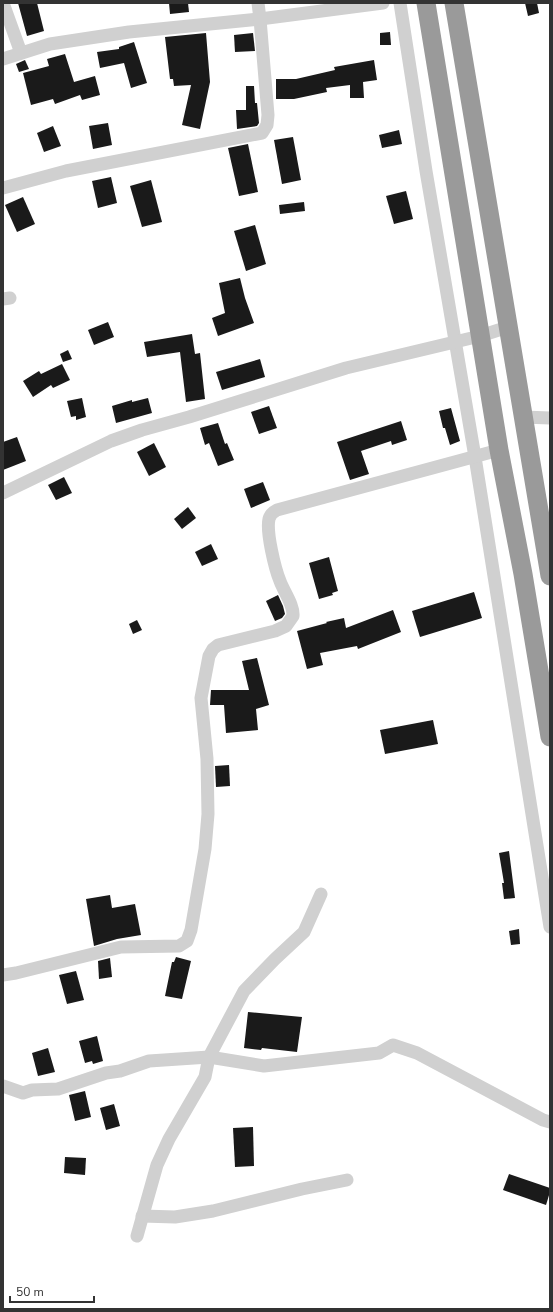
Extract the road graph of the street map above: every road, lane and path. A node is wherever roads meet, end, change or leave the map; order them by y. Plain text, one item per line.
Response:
1 (3, 3) edge
2 (258, 3) edge
3 (383, 3) edge
4 (400, 3) edge
5 (426, 3) edge
6 (454, 3) edge
7 (260, 19) junction
8 (21, 53) junction
9 (3, 59) edge
10 (3, 188) edge
11 (508, 327) junction
12 (480, 336) junction
13 (455, 342) junction
14 (523, 417) junction
15 (550, 418) edge
16 (499, 450) junction
17 (475, 457) junction
18 (3, 493) edge
19 (550, 576) edge
20 (550, 737) edge
21 (321, 894) dead end
22 (550, 927) edge
23 (3, 975) edge
24 (209, 1058) junction
25 (3, 1086) edge
26 (550, 1122) edge
27 (347, 1180) dead end
28 (142, 1216) junction
29 (136, 1236) dead end

1 - 8 street
2 - 7 street
3 - 7 street
4 - 13 street
5 - 12 highway
6 - 11 highway
7 - 8 street
7 - 10 street
8 - 9 street
11 - 12 street
11 - 14 highway
12 - 13 street
12 - 16 highway
13 - 17 street
13 - 18 street
14 - 15 street
14 - 19 highway
16 - 17 street
16 - 20 highway
17 - 22 street
17 - 23 street
21 - 24 street
24 - 25 street
24 - 26 street
24 - 28 street
27 - 28 street
28 - 29 street

